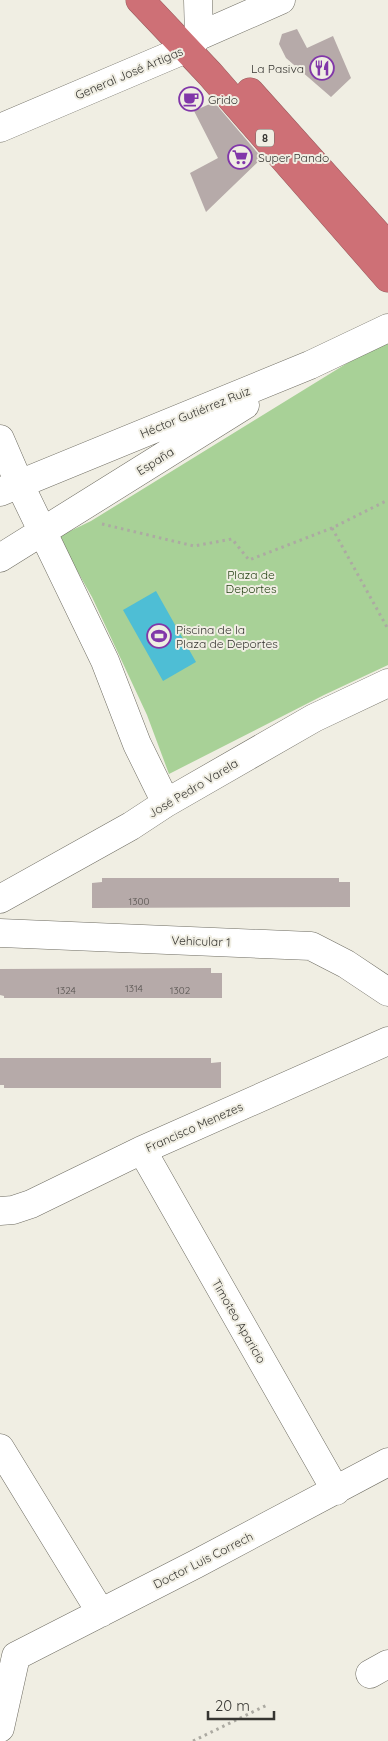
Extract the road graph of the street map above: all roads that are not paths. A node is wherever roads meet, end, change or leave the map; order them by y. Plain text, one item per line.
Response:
1 (140, 0) edge
2 (165, 0) edge
3 (198, 0) edge
4 (281, 0) edge
5 (193, 43) junction
6 (0, 128) edge
7 (388, 246) edge
8 (388, 278) edge
9 (388, 328) edge
10 (310, 365) junction
11 (0, 439) edge
12 (9, 487) edge
13 (44, 532) junction
14 (0, 558) edge
15 (388, 683) edge
16 (166, 803) junction
17 (0, 899) edge
18 (0, 932) edge
19 (388, 992) edge
20 (388, 1040) edge
21 (142, 1150) junction
22 (0, 1212) edge
23 (0, 1448) edge
24 (388, 1462) edge
25 (336, 1491) junction
26 (101, 1613) junction
27 (8, 1656) edge
28 (0, 1728) edge

1 - 5 highway, 8
2 - 5 highway, 8
3 - 5 street
4 - 5 street, General José Artigas
5 - 6 street, General José Artigas
5 - 7 highway, 8
5 - 8 highway, 8
9 - 10 street, Héctor Gutiérrez Ruiz
10 - 12 street, Héctor Gutiérrez Ruiz
10 - 13 street, España
11 - 12 street
12 - 13 street
13 - 14 street, España
13 - 16 street
15 - 16 street, José Pedro Varela
16 - 17 street, José Pedro Varela
18 - 19 street, Vehicular 1
20 - 21 street, Francisco Menezes
21 - 22 street, Francisco Menezes
21 - 25 street, Timoteo Aparicio
23 - 26 street
24 - 25 street, Doctor Luis Correch
25 - 26 street, Doctor Luis Correch
26 - 27 street, Doctor Luis Correch
27 - 28 street

